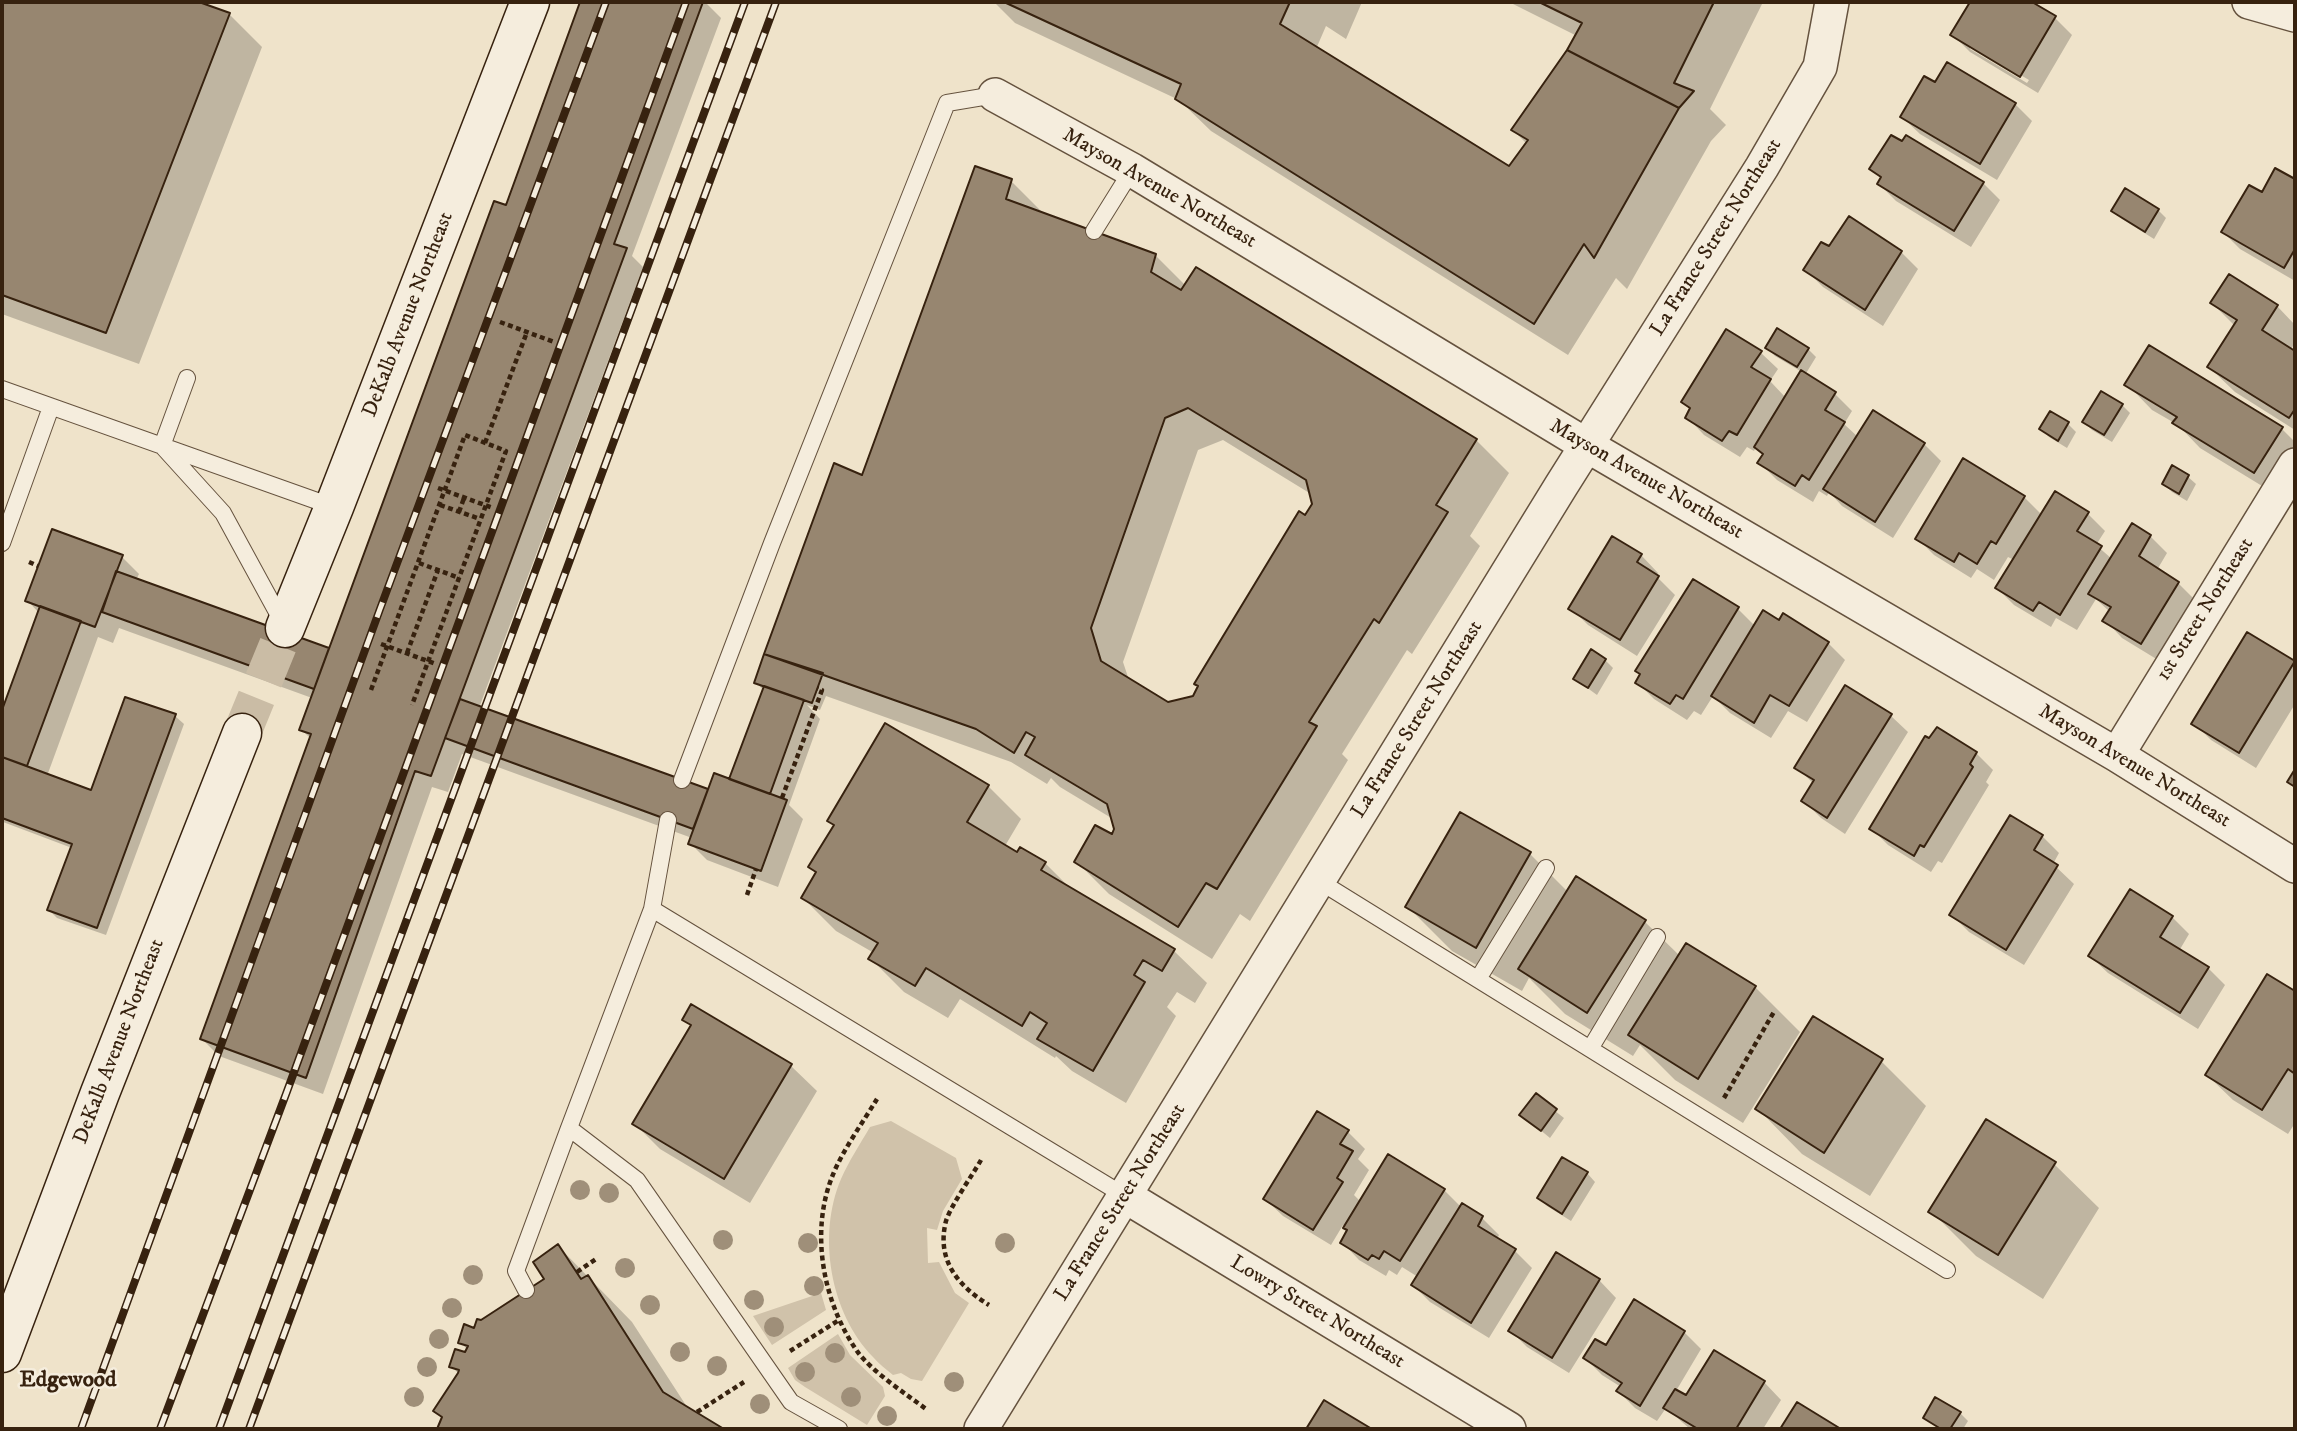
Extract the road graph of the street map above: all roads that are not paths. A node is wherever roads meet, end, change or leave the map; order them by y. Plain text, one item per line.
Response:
1 (530, 2) edge
2 (1832, 2) edge
3 (2249, 2) edge
4 (2295, 15) edge
5 (996, 95) joint
6 (1132, 170) junction
7 (1094, 231) dead end
8 (187, 379) dead end
9 (2, 389) edge
10 (51, 407) junction
11 (162, 446) junction
12 (1587, 446) junction
13 (2295, 464) edge
14 (334, 507) junction
15 (2, 543) edge
16 (285, 628) joint
17 (242, 733) tunnel mouth
18 (2117, 755) junction
19 (682, 780) dead end
20 (668, 820) dead end
21 (2295, 866) edge
22 (1546, 868) dead end
23 (1319, 881) junction
24 (652, 909) junction
25 (1657, 937) dead end
26 (1478, 979) junction
27 (1590, 1049) junction
28 (569, 1128) junction
29 (1125, 1196) junction
30 (1947, 1270) dead end
31 (526, 1290) dead end
32 (2, 1353) edge
33 (839, 1429) edge
34 (981, 1429) edge
35 (1509, 1429) edge

1 - 14 main road, DeKalb Avenue Northeast
2 - 12 street, La France Street Northeast
3 - 4 street
5 - 6 street, Mayson Avenue Northeast
5 - 19 lane
6 - 7 lane
6 - 12 street, Mayson Avenue Northeast
8 - 11 lane
9 - 10 lane
10 - 11 lane
10 - 15 lane
11 - 14 lane
11 - 16 lane
12 - 18 street, Mayson Avenue Northeast
12 - 23 street, La France Street Northeast
13 - 18 street, 1st Street Northeast
14 - 16 main road, DeKalb Avenue Northeast
17 - 32 main road, DeKalb Avenue Northeast
18 - 21 street, Mayson Avenue Northeast
20 - 24 lane
22 - 26 lane
23 - 26 lane
23 - 29 street, La France Street Northeast
24 - 28 lane
24 - 29 lane
25 - 27 lane
26 - 27 lane
27 - 30 lane
28 - 31 lane
28 - 33 lane
29 - 34 street, La France Street Northeast
29 - 35 street, Lowry Street Northeast

